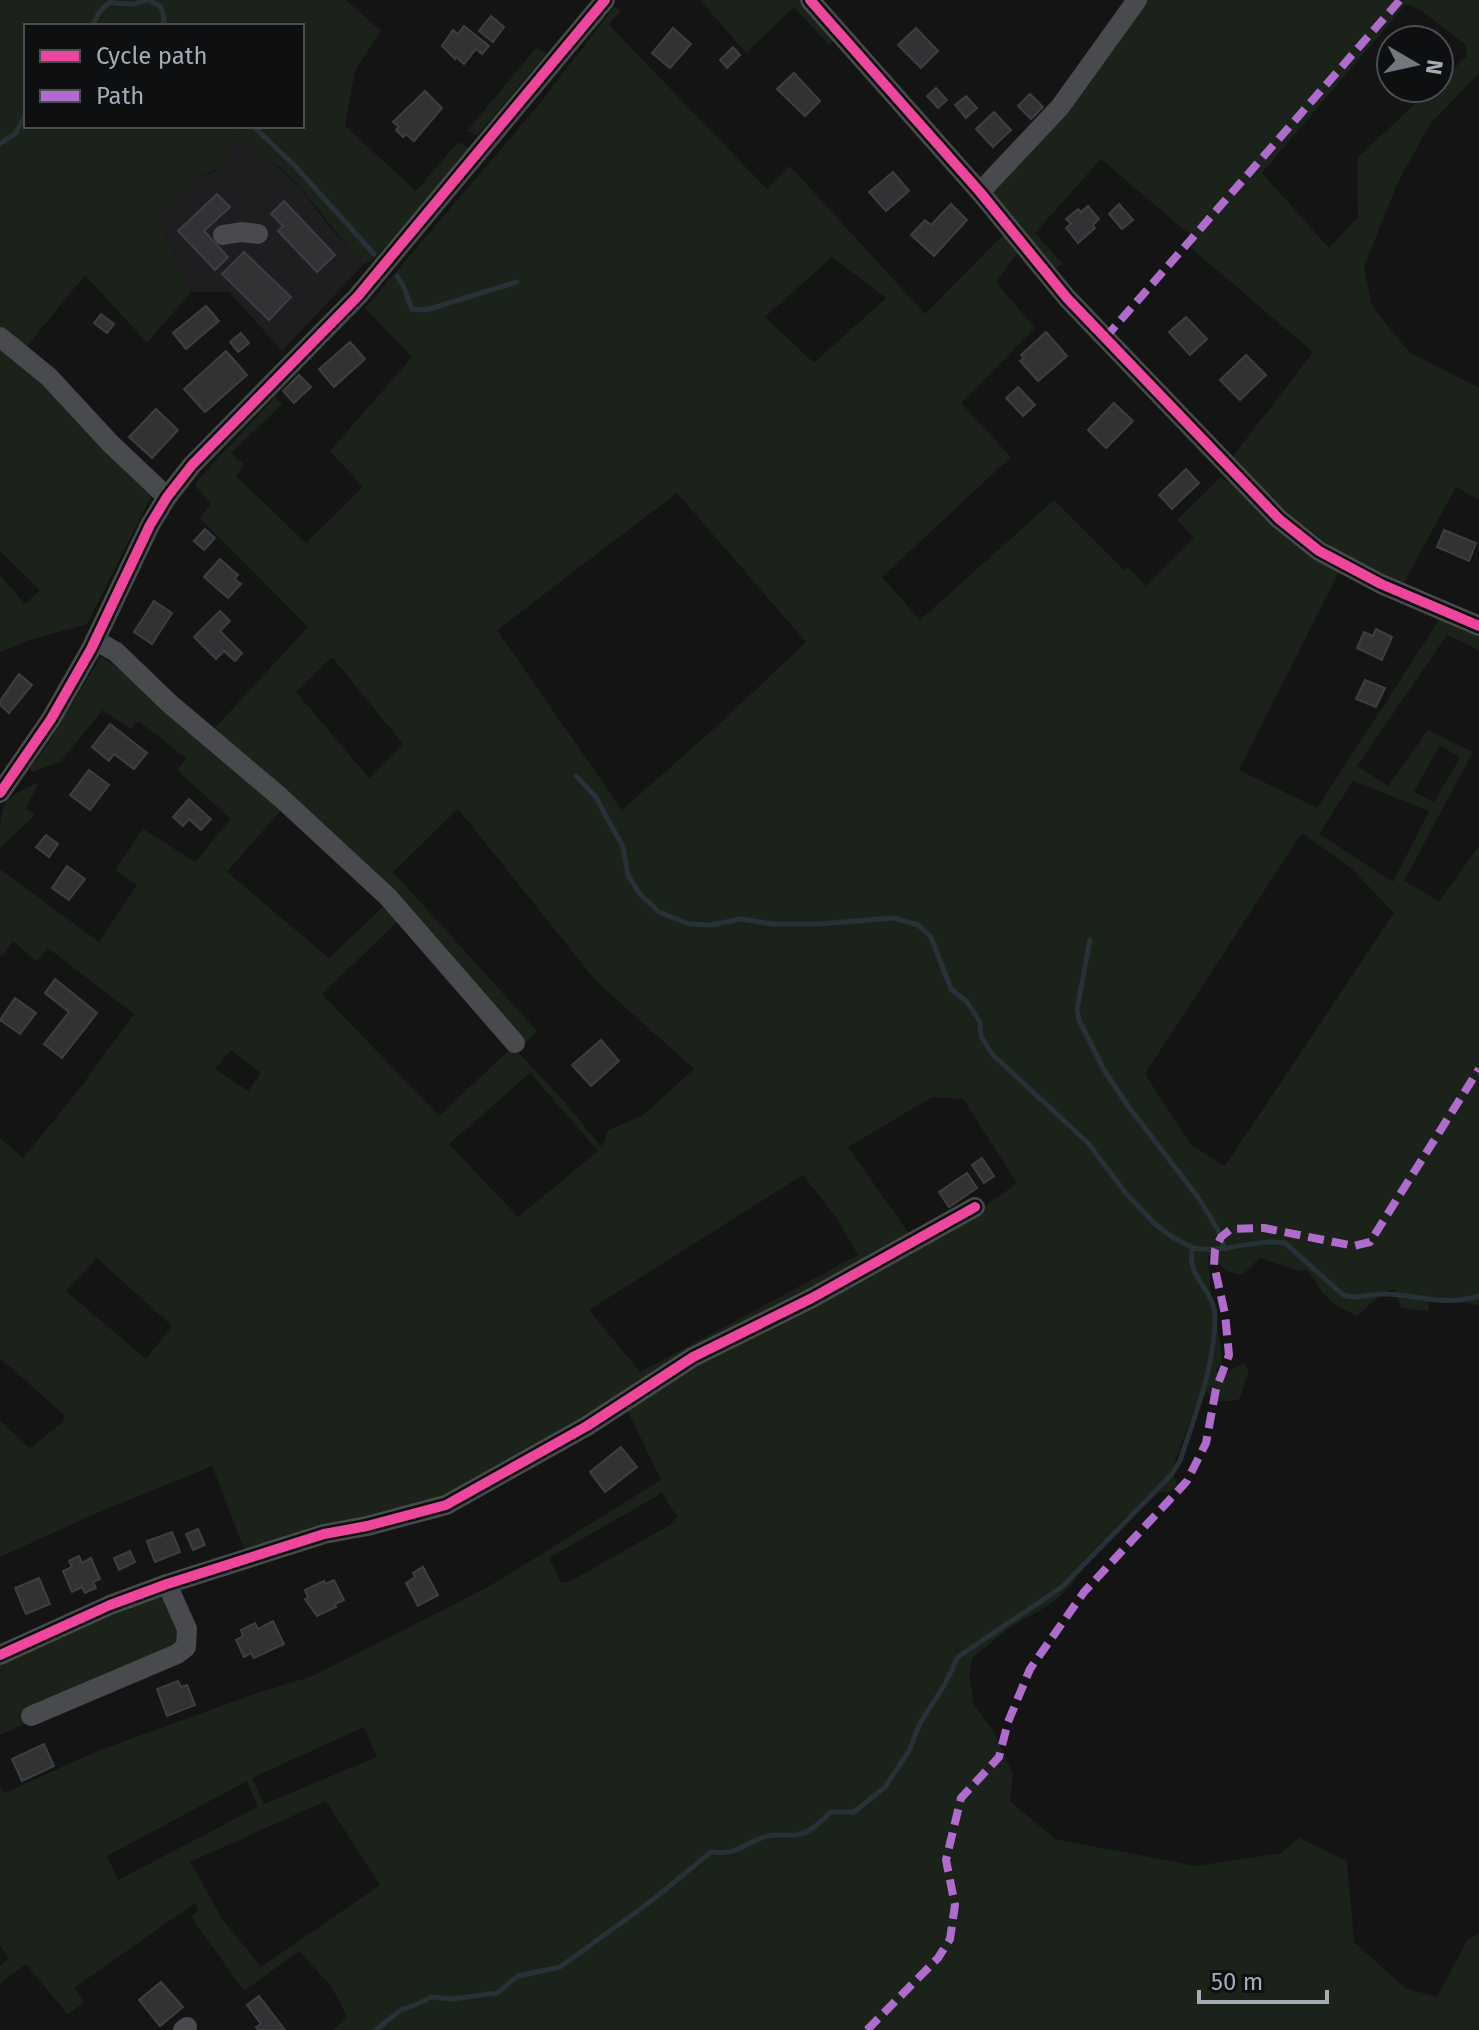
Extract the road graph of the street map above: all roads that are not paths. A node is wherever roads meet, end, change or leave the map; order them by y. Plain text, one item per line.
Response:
1 (605, 0) edge
2 (810, 0) edge
3 (1137, 0) edge
4 (980, 192) junction
5 (258, 234) dead end
6 (223, 235) dead end
7 (0, 337) edge
8 (167, 497) junction
9 (1479, 626) edge
10 (95, 640) junction
11 (0, 793) edge
12 (515, 1043) dead end
13 (975, 1207) dead end
14 (167, 1584) junction
15 (0, 1655) edge
16 (31, 1716) dead end

1 - 8 street
2 - 4 street
3 - 4 street
4 - 9 street
5 - 6 street
7 - 8 street
8 - 10 street
10 - 11 street
10 - 12 street
13 - 14 street
14 - 15 street
14 - 16 street

